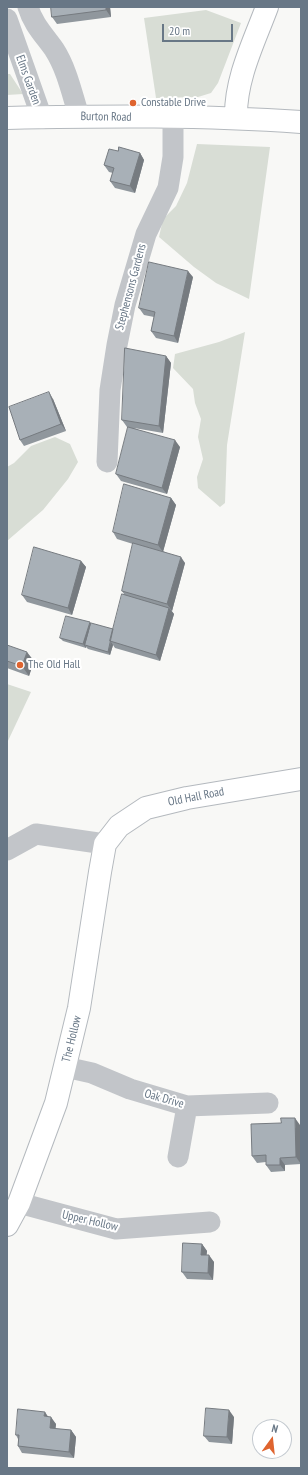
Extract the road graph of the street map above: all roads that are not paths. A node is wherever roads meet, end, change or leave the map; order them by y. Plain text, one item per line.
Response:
1 (28, 7) edge
2 (267, 7) edge
3 (7, 19) edge
4 (79, 116) junction
5 (7, 118) edge
6 (42, 118) junction
7 (173, 118) junction
8 (236, 118) junction
9 (301, 122) edge
10 (107, 462) dead end
11 (301, 779) edge
12 (105, 844) junction
13 (7, 850) edge
14 (65, 1067) junction
15 (268, 1103) dead end
16 (187, 1106) junction
17 (178, 1157) dead end
18 (19, 1203) junction
19 (210, 1222) dead end
20 (7, 1225) edge

1 - 4 street
2 - 8 street
3 - 6 street, Elms Garden
4 - 6 street, Burton Road
4 - 7 street, Burton Road
5 - 6 street, Burton Road
7 - 8 street, Burton Road
7 - 10 street, Stephensons Gardens
8 - 9 street, Burton Road
11 - 12 street, Old Hall Road
12 - 13 street
12 - 14 street, The Hollow
14 - 16 street, Oak Drive
14 - 18 street, The Hollow
15 - 16 street, Oak Drive
16 - 17 street
18 - 19 street, Upper Hollow
18 - 20 street, The Hollow

